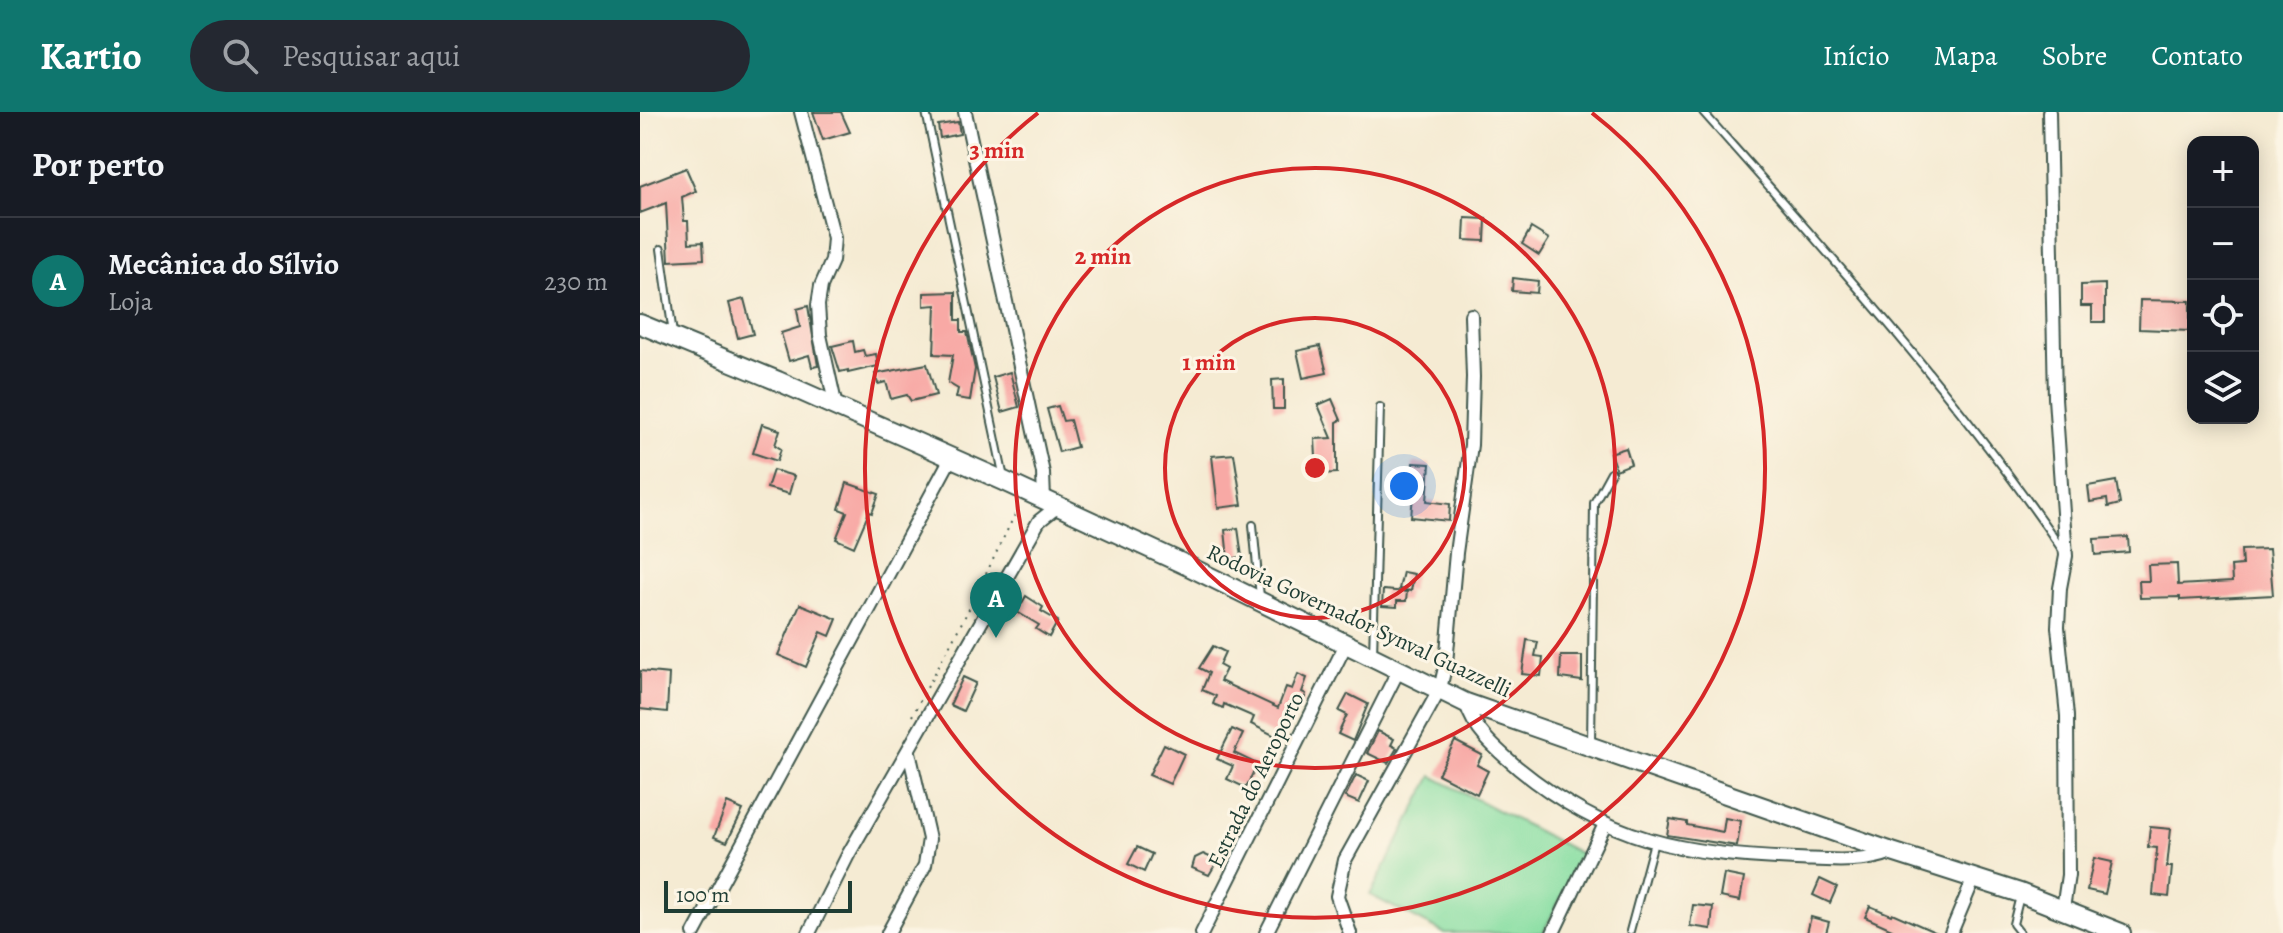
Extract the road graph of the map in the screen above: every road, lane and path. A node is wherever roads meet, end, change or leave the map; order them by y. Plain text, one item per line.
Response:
1 (801, 112) edge
2 (926, 112) edge
3 (965, 112) edge
4 (1703, 112) edge
5 (2049, 112) edge
6 (661, 249) dead end
7 (1471, 315) dead end
8 (641, 326) edge
9 (673, 338) junction
10 (836, 407) junction
11 (1380, 407) dead end
12 (951, 458) junction
13 (1611, 472) dead end
14 (1004, 481) junction
15 (1026, 493) junction
16 (1051, 503) junction
17 (1253, 525) dead end
18 (2066, 556) junction
19 (1260, 602) junction
20 (1346, 644) junction
21 (1373, 657) junction
22 (1399, 669) junction
23 (1440, 689) junction
24 (1466, 703) junction
25 (911, 724) dead end
26 (1591, 747) junction
27 (909, 752) junction
28 (1605, 824) junction
29 (1654, 842) junction
30 (1892, 852) junction
31 (1974, 878) junction
32 (2020, 893) junction
33 (2063, 909) junction
34 (1630, 931) dead end
35 (694, 933) edge
36 (809, 933) edge
37 (888, 933) edge
38 (1202, 933) edge
39 (1266, 933) edge
40 (1350, 933) edge
41 (1553, 933) edge
42 (1951, 933) edge
43 (2020, 933) edge
44 (2121, 933) edge

1 - 10 street
2 - 14 lane
3 - 16 street
4 - 18 lane
5 - 18 street
6 - 9 lane
7 - 23 street
8 - 9 main road, Rodovia Governador Synval Guazzelli
9 - 10 main road, Rodovia Governador Synval Guazzelli
10 - 12 main road, Rodovia Governador Synval Guazzelli
11 - 21 lane
12 - 14 main road, Rodovia Governador Synval Guazzelli
12 - 35 street
13 - 26 lane
14 - 15 main road, Rodovia Governador Synval Guazzelli
15 - 16 main road, Rodovia Governador Synval Guazzelli
15 - 25 path
16 - 19 main road, Rodovia Governador Synval Guazzelli
16 - 27 street
17 - 19 lane
18 - 33 street
19 - 20 main road, Rodovia Governador Synval Guazzelli
20 - 21 main road, Rodovia Governador Synval Guazzelli
20 - 38 street, Estrada do Aeroporto
21 - 22 main road, Rodovia Governador Synval Guazzelli
22 - 23 main road, Rodovia Governador Synval Guazzelli
22 - 39 street
23 - 24 main road, Rodovia Governador Synval Guazzelli
23 - 40 street
24 - 26 main road, Rodovia Governador Synval Guazzelli
24 - 28 street
26 - 30 main road, Rodovia Governador Synval Guazzelli
27 - 36 street
27 - 37 street
28 - 29 street
28 - 41 street
29 - 30 street
29 - 34 lane
30 - 31 main road, Rodovia Governador Synval Guazzelli
31 - 32 main road, Rodovia Governador Synval Guazzelli
31 - 42 street
32 - 33 main road, Rodovia Governador Synval Guazzelli
32 - 43 lane
33 - 44 main road, Rodovia Governador Synval Guazzelli

